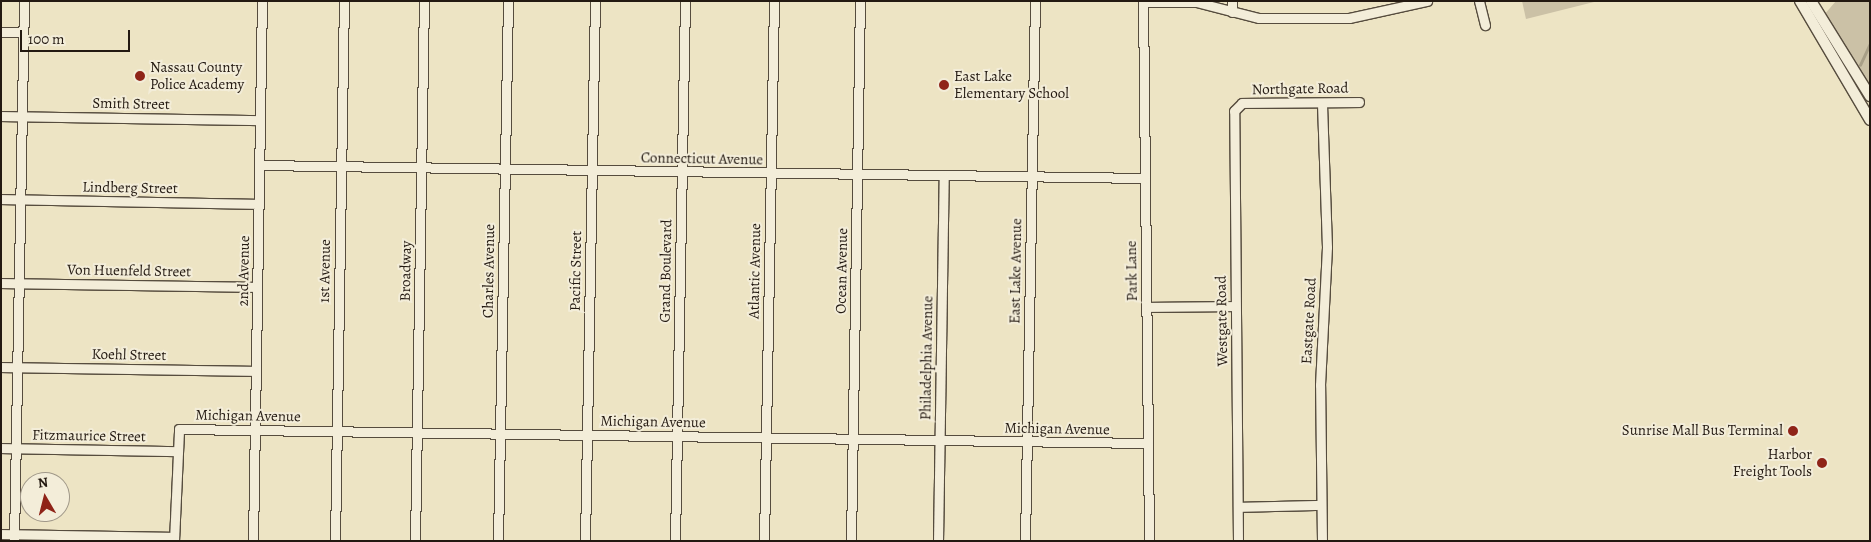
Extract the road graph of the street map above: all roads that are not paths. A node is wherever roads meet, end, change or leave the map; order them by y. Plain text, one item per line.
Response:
1 (24, 1) edge
2 (262, 1) edge
3 (344, 1) edge
4 (424, 1) edge
5 (508, 1) edge
6 (594, 1) edge
7 (685, 1) edge
8 (774, 1) edge
9 (860, 1) edge
10 (1035, 1) edge
11 (1232, 1) edge
12 (1428, 1) edge
13 (1479, 1) edge
14 (1800, 1) edge
15 (1811, 1) edge
16 (1142, 2) edge
17 (1232, 12) junction
18 (1485, 25) dead end
19 (1, 32) edge
20 (23, 32) junction
21 (1870, 96) edge
22 (1359, 102) dead end
23 (1242, 103) joint
24 (1322, 103) junction
25 (1, 116) edge
26 (22, 116) junction
27 (260, 120) junction
28 (1870, 120) edge
29 (259, 165) junction
30 (341, 166) junction
31 (421, 168) junction
32 (504, 169) junction
33 (592, 171) junction
34 (682, 172) junction
35 (771, 173) junction
36 (857, 175) junction
37 (944, 176) junction
38 (1031, 178) junction
39 (1145, 178) junction
40 (1, 199) edge
41 (20, 200) junction
42 (258, 204) junction
43 (1, 283) edge
44 (19, 283) junction
45 (257, 288) junction
46 (1146, 306) junction
47 (1235, 306) junction
48 (1, 366) edge
49 (17, 367) junction
50 (256, 371) junction
51 (255, 430) junction
52 (336, 431) junction
53 (417, 432) junction
54 (500, 433) junction
55 (587, 435) junction
56 (677, 436) junction
57 (766, 438) junction
58 (853, 439) junction
59 (940, 441) junction
60 (1027, 442) junction
61 (1148, 443) junction
62 (1, 448) edge
63 (16, 448) junction
64 (176, 451) junction
65 (1321, 506) junction
66 (1238, 507) junction
67 (1, 534) edge
68 (14, 537) edge
69 (174, 539) edge
70 (253, 541) edge
71 (335, 541) edge
72 (415, 541) edge
73 (498, 541) edge
74 (586, 541) edge
75 (675, 541) edge
76 (764, 541) edge
77 (851, 541) edge
78 (938, 541) edge
79 (1025, 541) edge
80 (1149, 541) edge
81 (1238, 541) edge
82 (1322, 541) edge

1 - 20 street
2 - 27 street, 2nd Avenue
3 - 30 street, 1st Avenue
4 - 31 street, Broadway
5 - 32 street, Charles Avenue
6 - 33 street, Pacific Street
7 - 34 street, Grand Boulevard
8 - 35 street, Atlantic Avenue
9 - 36 street, Ocean Avenue
10 - 38 street, East Lake Avenue
11 - 17 street
12 - 17 street
13 - 18 street
14 - 28 street
15 - 21 street
16 - 17 street
16 - 39 street, Park Lane
19 - 20 street
20 - 26 street
22 - 24 street, Northgate Road
23 - 24 street, Northgate Road
23 - 47 street, Westgate Road
24 - 65 street, Eastgate Road
25 - 26 street, Smith Street
26 - 27 street, Smith Street
26 - 41 street
27 - 29 street, 2nd Avenue
29 - 30 street, Connecticut Avenue
29 - 42 street, 2nd Avenue
30 - 31 street, Connecticut Avenue
30 - 52 street, 1st Avenue
31 - 32 street, Connecticut Avenue
31 - 53 street, Broadway
32 - 33 street, Connecticut Avenue
32 - 54 street, Charles Avenue
33 - 34 street, Connecticut Avenue
33 - 55 street, Pacific Street
34 - 35 street, Connecticut Avenue
34 - 56 street, Grand Boulevard
35 - 36 street, Connecticut Avenue
35 - 57 street, Atlantic Avenue
36 - 37 street, Connecticut Avenue
36 - 58 street, Ocean Avenue
37 - 38 street, Connecticut Avenue
37 - 59 street, Philadelphia Avenue
38 - 39 street, Connecticut Avenue
38 - 60 street, East Lake Avenue
39 - 46 street, Park Lane
40 - 41 street, Lindberg Street
41 - 42 street, Lindberg Street
41 - 44 street
42 - 45 street, 2nd Avenue
43 - 44 street, Von Huenfeld Street
44 - 45 street, Von Huenfeld Street
44 - 49 street
45 - 50 street, 2nd Avenue
46 - 47 street
46 - 61 street, Park Lane
47 - 66 street, Westgate Road
48 - 49 street, Koehl Street
49 - 50 street, Koehl Street
49 - 63 street
50 - 51 street, 2nd Avenue
51 - 52 street, Michigan Avenue
51 - 64 street, Michigan Avenue
51 - 70 street, 2nd Avenue
52 - 53 street, Michigan Avenue
52 - 71 street, 1st Avenue
53 - 54 street, Michigan Avenue
53 - 72 street, Broadway
54 - 55 street, Michigan Avenue
54 - 73 street, Charles Avenue
55 - 56 street, Michigan Avenue
55 - 74 street, Pacific Street
56 - 57 street, Michigan Avenue
56 - 75 street, Grand Boulevard
57 - 58 street, Michigan Avenue
57 - 76 street, Atlantic Avenue
58 - 59 street, Michigan Avenue
58 - 77 street, Ocean Avenue
59 - 60 street, Michigan Avenue
59 - 78 street, Philadelphia Avenue
60 - 61 street, Michigan Avenue
60 - 79 street, East Lake Avenue
61 - 80 street, Park Lane
62 - 63 street, Fitzmaurice Street
63 - 64 street, Fitzmaurice Street
63 - 68 street
64 - 69 street
65 - 66 street
65 - 82 street, Eastgate Road
66 - 81 street, Westgate Road
67 - 68 street
68 - 69 street

